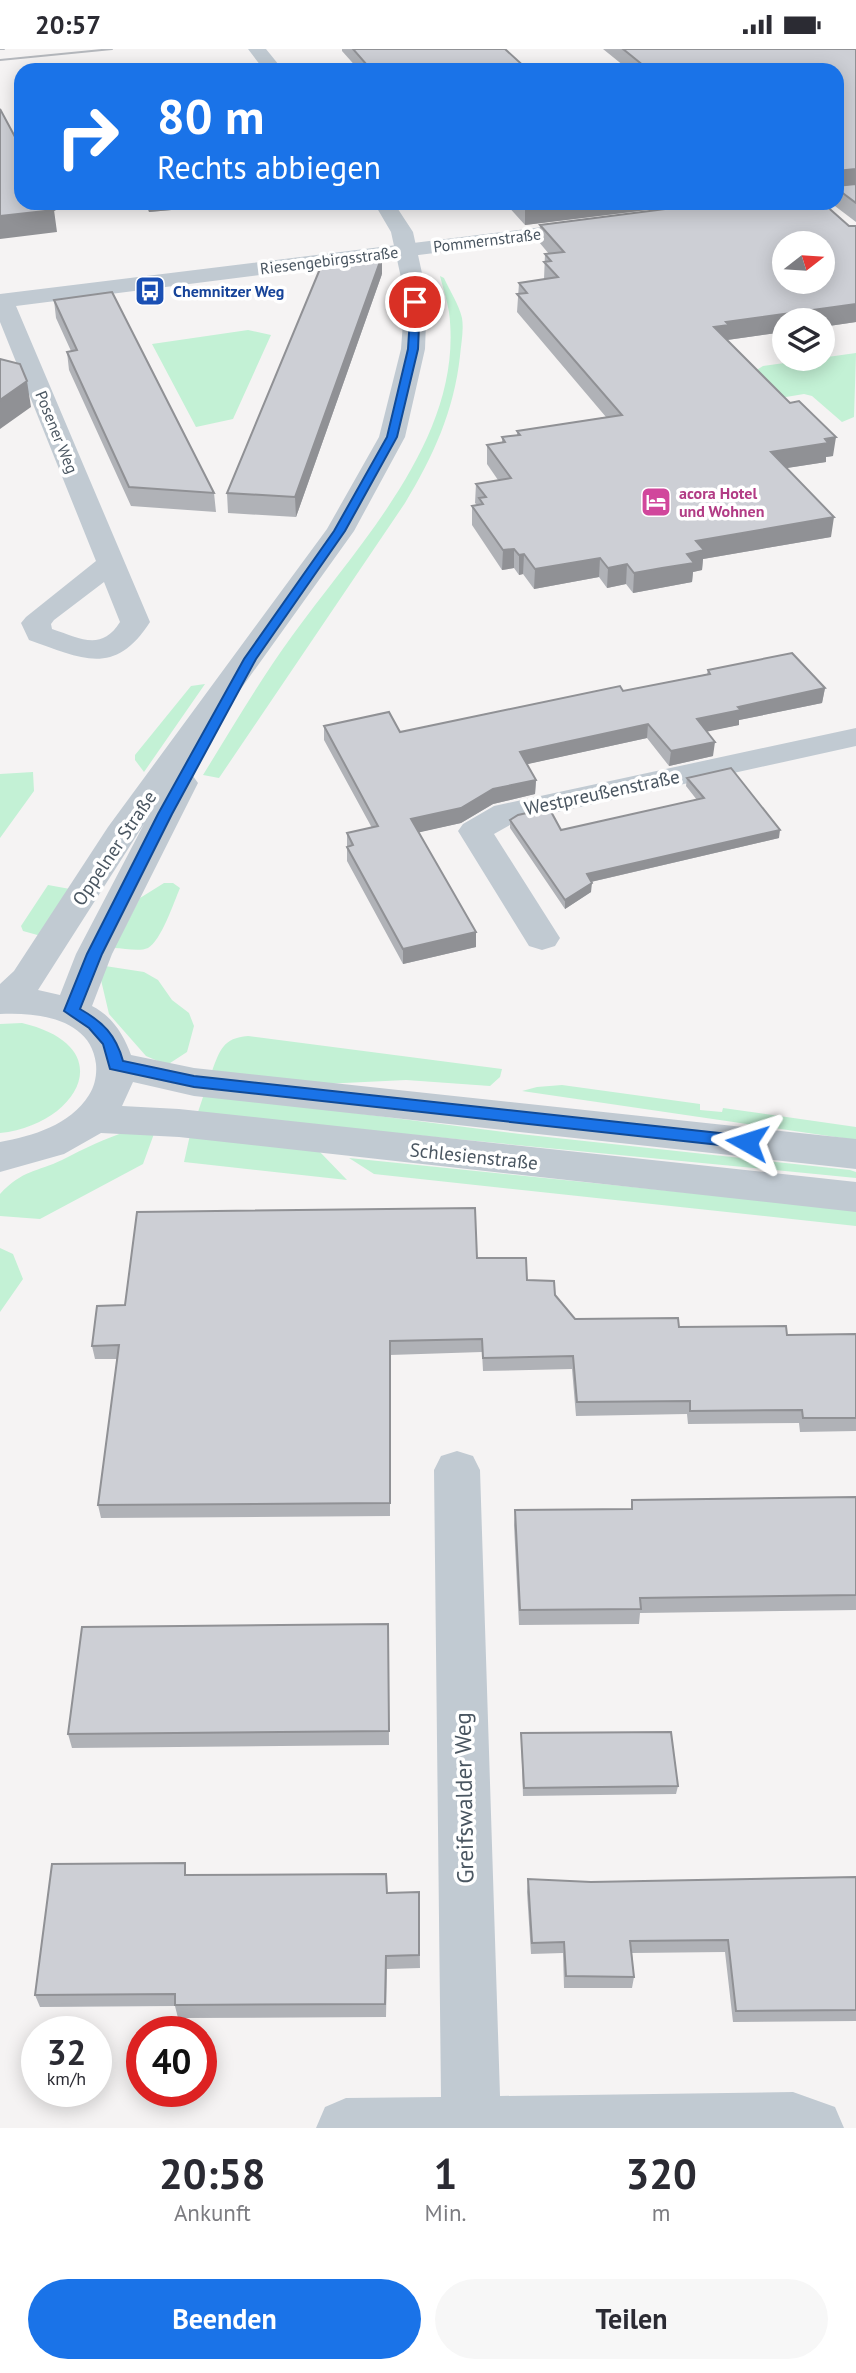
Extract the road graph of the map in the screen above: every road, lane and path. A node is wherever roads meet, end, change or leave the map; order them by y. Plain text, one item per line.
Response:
1 (389, 210) edge
2 (611, 224) edge
3 (407, 250) junction
4 (2, 301) edge
5 (111, 563) dead end
6 (250, 659) junction
7 (856, 737) edge
8 (542, 938) dead end
9 (2, 1002) edge
10 (72, 1011) junction
11 (116, 1065) junction
12 (92, 1118) junction
13 (856, 1154) edge
14 (0, 1157) edge
15 (856, 1197) edge
16 (457, 1470) dead end
17 (471, 2125) junction
18 (346, 2128) edge
19 (814, 2128) edge

1 - 3 street, Oppelner Straße
2 - 3 street, Pommernstraße
3 - 4 street, Riesengebirgsstraße
3 - 6 street, Oppelner Straße
4 - 5 street, Posener Weg
6 - 9 street, Oppelner Straße
6 - 10 street, Oppelner Straße
7 - 8 street, Westpreußenstraße
9 - 10 street
10 - 11 street
11 - 12 street
11 - 13 street
12 - 14 street
12 - 15 street, Schlesienstraße
16 - 17 street, Greifswalder Weg
17 - 18 street
17 - 19 street

